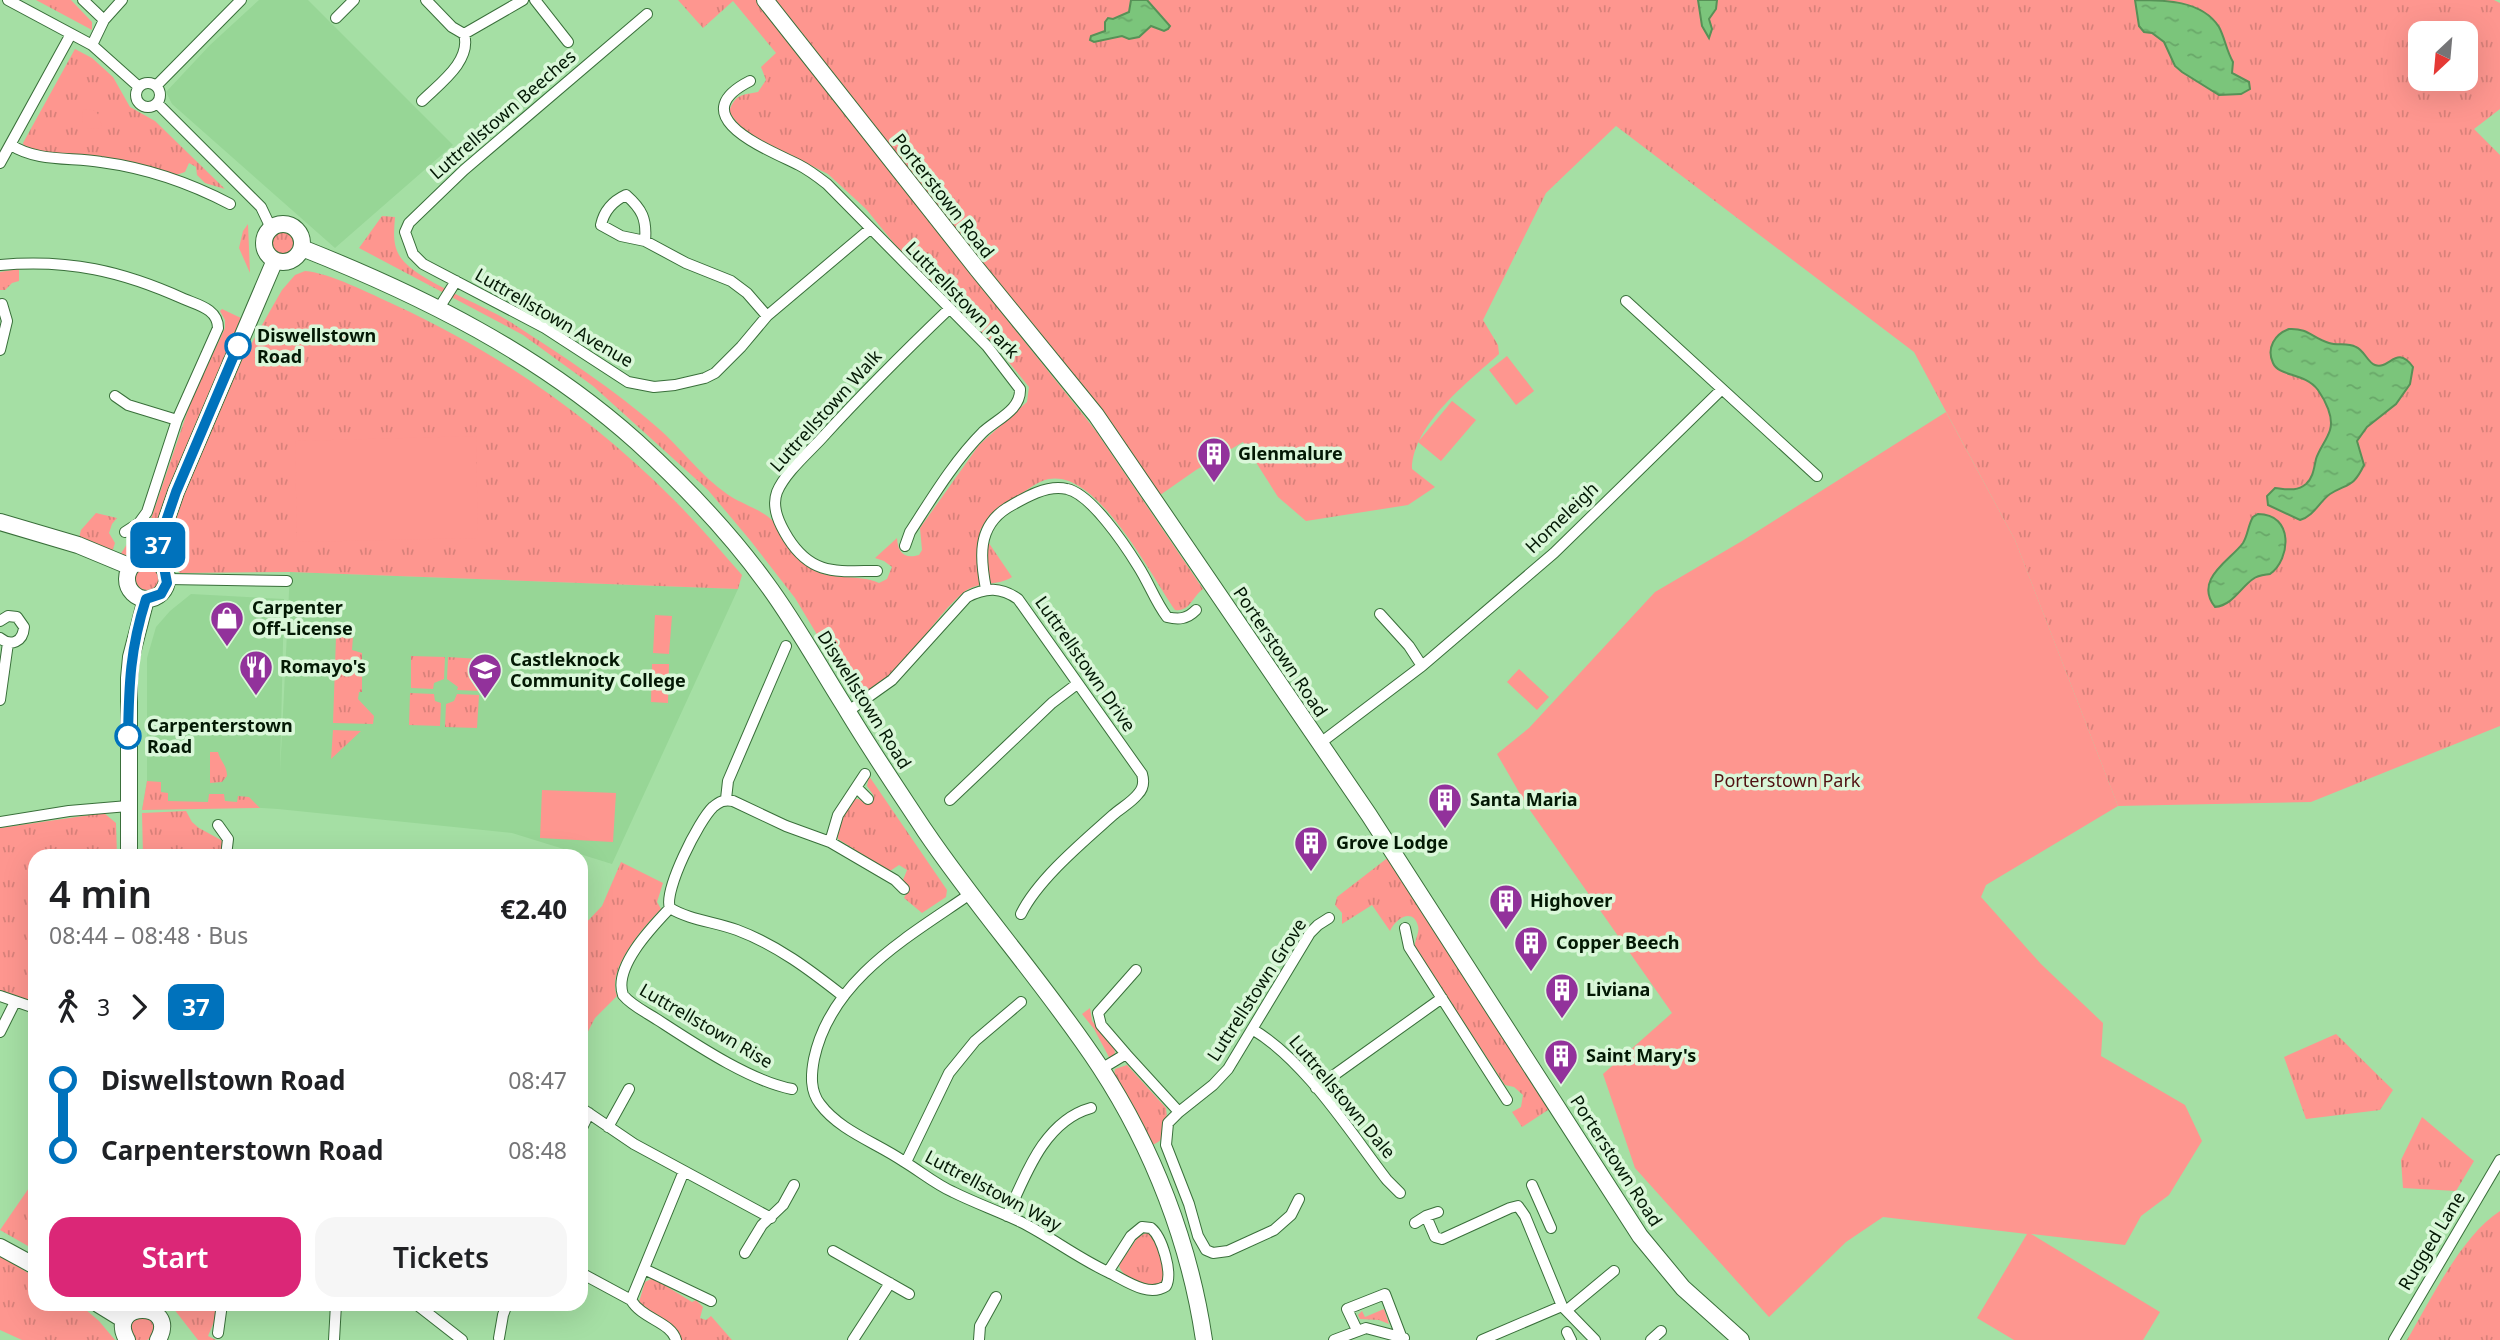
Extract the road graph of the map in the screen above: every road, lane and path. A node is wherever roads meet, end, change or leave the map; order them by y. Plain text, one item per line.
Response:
1 (8, 0) edge
2 (83, 0) edge
3 (122, 0) edge
4 (241, 0) edge
5 (354, 0) edge
6 (426, 0) edge
7 (523, 0) edge
8 (535, 0) edge
9 (765, 0) edge
10 (647, 14) dead end
11 (336, 18) dead end
12 (104, 20) junction
13 (71, 34) junction
14 (464, 34) junction
15 (568, 43) dead end
16 (92, 45) junction
17 (750, 81) dead end
18 (156, 86) junction
19 (139, 87) junction
20 (422, 101) dead end
21 (157, 103) junction
22 (11, 145) junction
23 (0, 163) edge
24 (230, 204) dead end
25 (271, 228) junction
26 (870, 229) junction
27 (645, 241) junction
28 (302, 248) junction
29 (413, 254) joint
30 (275, 260) junction
31 (0, 265) edge
32 (456, 281) junction
33 (1626, 301) dead end
34 (2, 303) dead end
35 (439, 308) junction
36 (948, 309) junction
37 (767, 316) junction
38 (0, 350) edge
39 (1721, 390) junction
40 (115, 396) dead end
41 (177, 420) junction
42 (1817, 476) dead end
43 (0, 522) edge
44 (125, 532) dead end
45 (905, 546) dead end
46 (153, 559) junction
47 (131, 566) junction
48 (877, 570) dead end
49 (168, 579) junction
50 (287, 581) dead end
51 (986, 589) junction
52 (146, 599) junction
53 (1196, 610) dead end
54 (1380, 614) dead end
55 (0, 621) edge
56 (4, 640) edge
57 (786, 646) dead end
58 (1422, 666) junction
59 (1077, 684) junction
60 (0, 700) edge
61 (847, 712) junction
62 (1320, 744) junction
63 (865, 774) dead end
64 (857, 788) junction
65 (726, 799) junction
66 (868, 799) dead end
67 (950, 800) dead end
68 (128, 806) junction
69 (0, 822) edge
70 (218, 825) dead end
71 (830, 842) junction
72 (129, 849) edge
73 (227, 849) edge
74 (904, 889) dead end
75 (970, 894) junction
76 (670, 908) junction
77 (1021, 914) dead end
78 (1329, 918) dead end
79 (1405, 928) dead end
80 (1136, 970) dead end
81 (0, 996) edge
82 (842, 996) junction
83 (1442, 998) junction
84 (1021, 1002) dead end
85 (15, 1003) junction
86 (28, 1006) edge
87 (1252, 1029) junction
88 (0, 1032) edge
89 (1126, 1054) junction
90 (1101, 1069) junction
91 (1316, 1088) junction
92 (629, 1089) dead end
93 (792, 1090) dead end
94 (1507, 1100) dead end
95 (1091, 1108) dead end
96 (588, 1112) edge
97 (1178, 1112) junction
98 (608, 1127) junction
99 (2500, 1160) edge
100 (906, 1163) junction
101 (684, 1171) junction
102 (794, 1185) dead end
103 (1532, 1185) dead end
104 (1400, 1192) dead end
105 (1299, 1199) dead end
106 (1543, 1209) junction
107 (1438, 1212) dead end
108 (1007, 1216) junction
109 (1426, 1216) junction
110 (1525, 1216) junction
111 (771, 1218) junction
112 (1415, 1223) dead end
113 (1551, 1228) dead end
114 (0, 1247) edge
115 (833, 1251) dead end
116 (745, 1253) dead end
117 (28, 1262) edge
118 (644, 1269) junction
119 (1614, 1271) dead end
120 (1108, 1272) junction
121 (588, 1277) edge
122 (890, 1283) junction
123 (909, 1294) dead end
124 (996, 1297) dead end
125 (631, 1300) junction
126 (711, 1301) dead end
127 (1565, 1308) junction
128 (109, 1311) edge
129 (132, 1311) edge
130 (150, 1311) edge
131 (221, 1311) edge
132 (336, 1311) edge
133 (425, 1311) edge
134 (505, 1311) edge
135 (124, 1320) junction
136 (1362, 1329) junction
137 (1661, 1331) dead end
138 (218, 1333) dead end
139 (499, 1338) dead end
140 (1404, 1338) edge
141 (161, 1339) edge
142 (1591, 1339) edge
143 (127, 1340) edge
144 (334, 1340) edge
145 (463, 1340) edge
146 (676, 1340) edge
147 (853, 1340) edge
148 (979, 1340) edge
149 (1204, 1340) edge
150 (1334, 1340) edge
151 (1371, 1340) edge
152 (1482, 1340) edge
153 (1651, 1340) edge
154 (1741, 1340) edge
155 (2394, 1340) edge

1 - 13 street
2 - 12 street
3 - 12 street
4 - 18 street
5 - 11 street
6 - 14 street
7 - 14 street
8 - 15 street
9 - 62 street, Porterstown Road
10 - 29 street, Luttrellstown Beeches
12 - 16 street
13 - 16 street
13 - 22 street
14 - 20 street
16 - 19 street
17 - 26 street, Luttrellstown Park
18 - 19 street
18 - 21 street
19 - 21 street
21 - 25 street
22 - 23 street
22 - 24 street
25 - 28 street
25 - 30 street
26 - 36 street, Luttrellstown Park
26 - 37 street, Luttrellstown Avenue
27 - 27 street
27 - 37 street
28 - 30 street
28 - 35 street, Diswellstown Road
29 - 32 street, Luttrellstown Avenue
30 - 46 street
31 - 41 street
32 - 35 street, Luttrellstown Avenue
32 - 37 street, Luttrellstown Avenue
33 - 39 street
34 - 38 street
35 - 61 street, Diswellstown Road
36 - 45 street, Luttrellstown Park
36 - 48 street, Luttrellstown Walk
39 - 42 street
39 - 58 street, Homeleigh
40 - 41 street
41 - 44 street
43 - 47 street
46 - 47 street
46 - 49 street
47 - 52 street
49 - 50 street
49 - 52 street
51 - 53 street
51 - 59 street, Luttrellstown Drive
51 - 61 street
52 - 68 street
54 - 58 street
55 - 56 street
56 - 60 street
57 - 65 street
58 - 62 street, Homeleigh
59 - 67 street
59 - 77 street, Luttrellstown Drive
61 - 75 street, Diswellstown Road
62 - 154 street, Porterstown Road
63 - 64 street
64 - 66 street
64 - 71 street
65 - 71 street
65 - 76 street
68 - 69 street
68 - 72 street
70 - 73 street
71 - 74 street
75 - 82 street, Luttrellstown Way
75 - 90 street, Diswellstown Road
76 - 82 street
76 - 93 street, Luttrellstown Rise
78 - 87 street, Luttrellstown Grove
79 - 83 street
80 - 89 street
81 - 85 street
82 - 100 street, Luttrellstown Way
83 - 91 street
83 - 94 street
84 - 100 street
85 - 86 street
85 - 88 street
87 - 91 street, Luttrellstown Dale
87 - 97 street, Luttrellstown Grove
89 - 90 street
89 - 97 street
90 - 149 street, Diswellstown Road
91 - 104 street, Luttrellstown Dale
92 - 98 street
95 - 108 street
96 - 98 street
97 - 105 street
98 - 101 street
99 - 155 street, Rugged Lane
100 - 108 street, Luttrellstown Way
101 - 111 street
101 - 118 street
102 - 111 street
103 - 106 street
106 - 110 street
106 - 113 street
107 - 109 street
108 - 120 street, Luttrellstown Way
109 - 110 street
109 - 112 street
110 - 127 street
111 - 116 street
114 - 117 street
115 - 122 street
118 - 125 street
118 - 126 street
119 - 127 street
120 - 120 street, Luttrellstown Way
121 - 125 street
122 - 123 street
122 - 147 street
124 - 148 street
125 - 146 street
127 - 142 street
127 - 152 street
128 - 135 street
129 - 135 street
130 - 141 street
131 - 138 street
132 - 144 street
133 - 145 street
134 - 139 street
135 - 143 street
136 - 140 street
136 - 140 street
136 - 150 street
136 - 151 street
137 - 153 street

